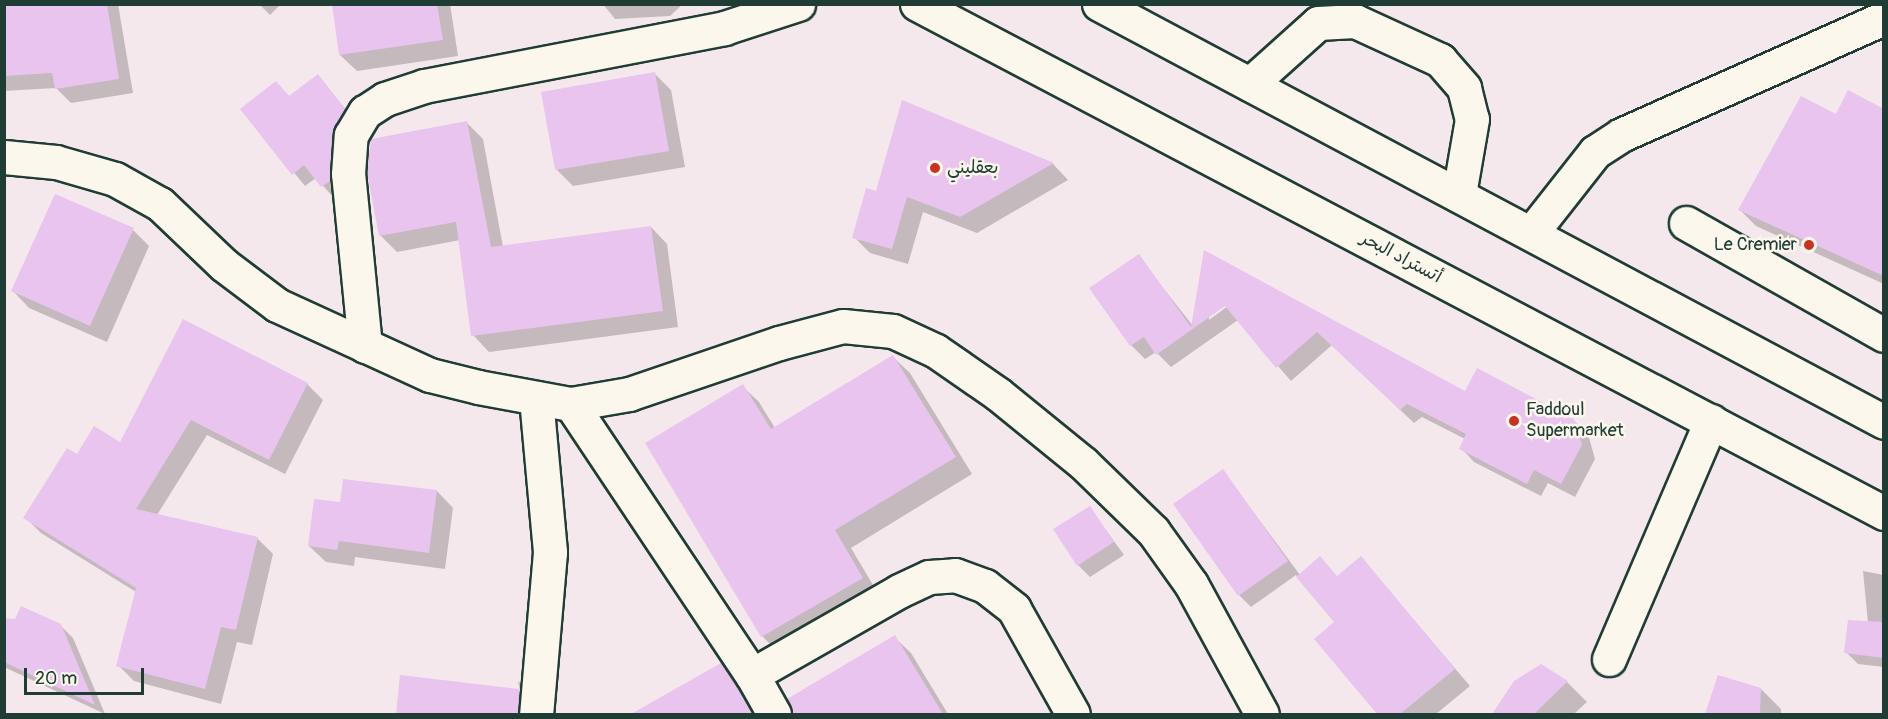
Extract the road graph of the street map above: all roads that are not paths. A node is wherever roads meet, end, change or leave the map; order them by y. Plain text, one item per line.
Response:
1 (798, 4) edge
2 (917, 4) edge
3 (1099, 4) edge
4 (1884, 18) edge
5 (1250, 84) junction
6 (4, 157) edge
7 (1459, 194) junction
8 (1686, 223) dead end
9 (1532, 232) junction
10 (1884, 335) edge
11 (365, 346) junction
12 (536, 398) junction
13 (571, 404) junction
14 (1711, 421) junction
15 (1884, 422) edge
16 (1884, 513) edge
17 (1609, 659) dead end
18 (752, 675) junction
19 (536, 714) edge
20 (774, 714) edge
21 (1073, 714) edge
22 (1262, 714) edge

1 - 11 main road
2 - 14 main road, أتستراد البحر
3 - 5 main road
4 - 9 main road
5 - 7 main road
5 - 7 main road
6 - 11 main road
7 - 9 main road
8 - 10 main road
9 - 15 main road
11 - 12 main road
12 - 13 main road
12 - 19 main road
13 - 18 main road
13 - 22 main road
14 - 16 main road, أتستراد البحر
14 - 17 main road
18 - 20 main road
18 - 21 main road

